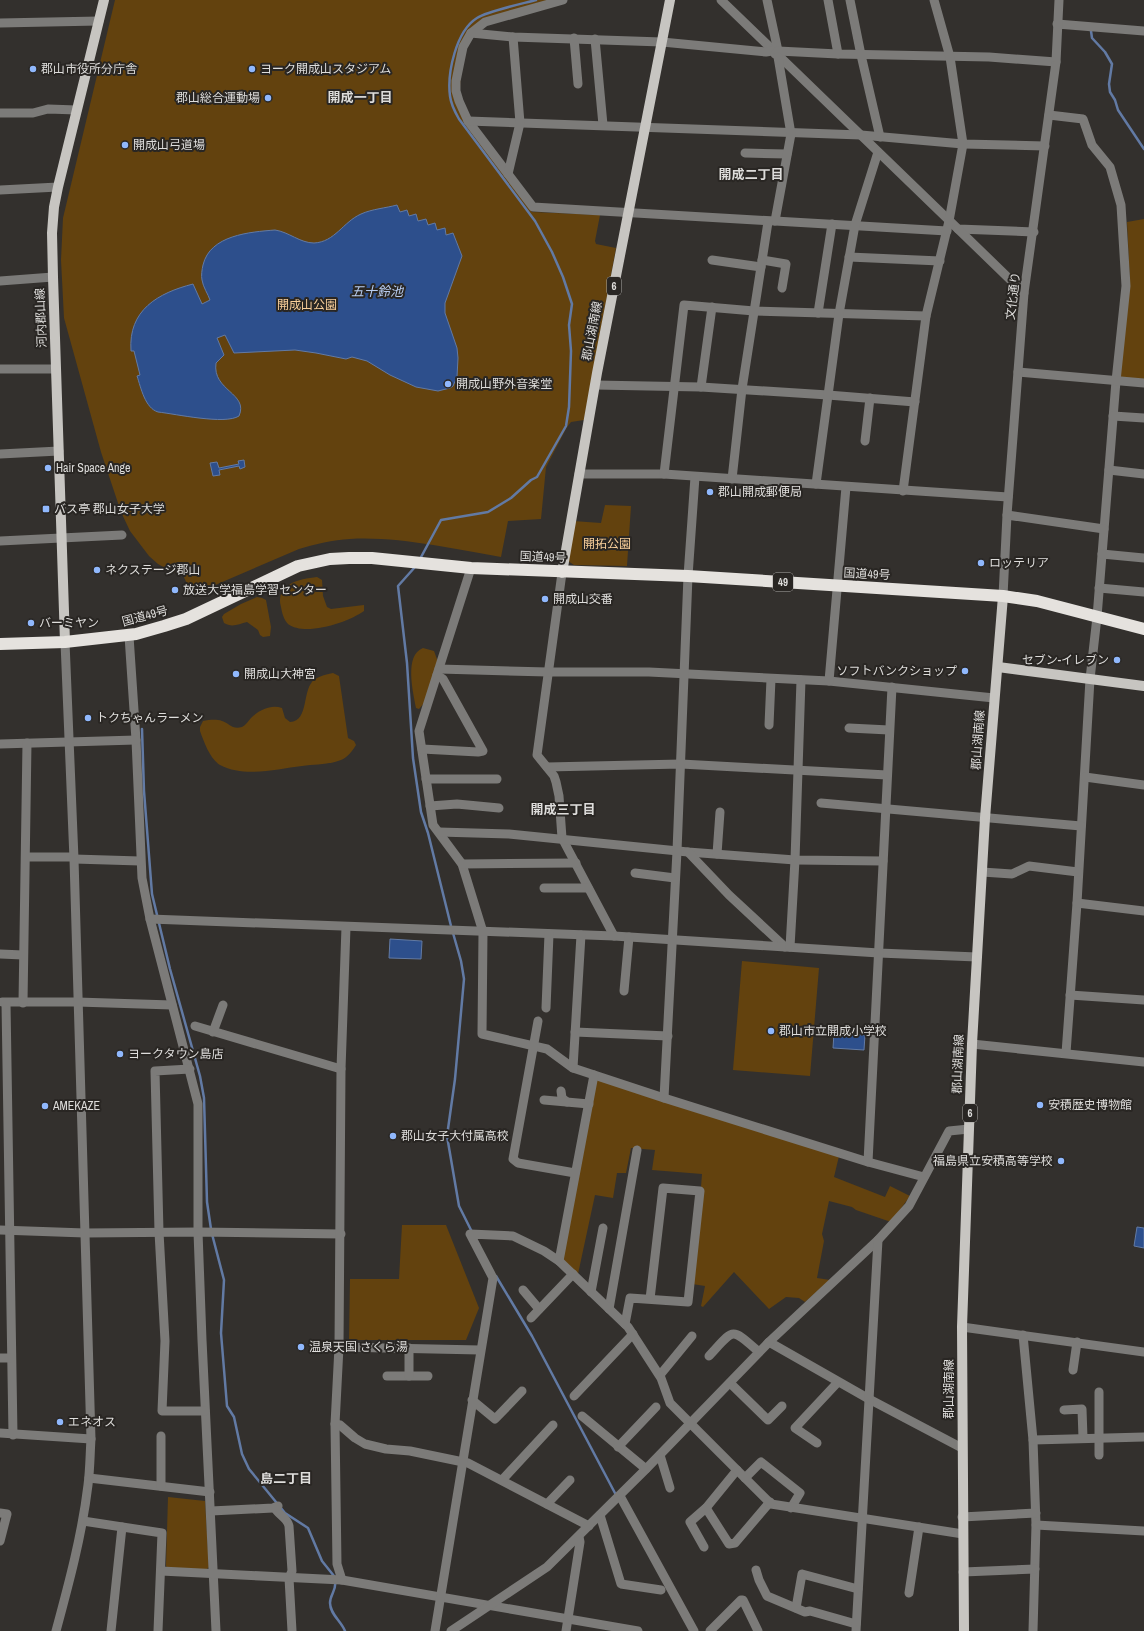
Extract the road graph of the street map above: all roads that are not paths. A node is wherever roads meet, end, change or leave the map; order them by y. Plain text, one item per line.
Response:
1 (104, 0) edge
2 (563, 0) edge
3 (670, 0) edge
4 (721, 0) edge
5 (767, 0) edge
6 (828, 0) edge
7 (850, 0) edge
8 (934, 0) edge
9 (1059, 0) edge
10 (99, 21) junction
11 (0, 23) edge
12 (1057, 24) junction
13 (1144, 31) edge
14 (471, 33) junction
15 (513, 37) junction
16 (574, 38) junction
17 (595, 39) junction
18 (662, 42) junction
19 (776, 53) junction
20 (838, 54) junction
21 (861, 55) junction
22 (950, 56) junction
23 (1056, 62) junction
24 (578, 84) dead end
25 (77, 110) junction
26 (0, 113) edge
27 (1049, 115) junction
28 (468, 121) junction
29 (520, 123) junction
30 (603, 125) junction
31 (645, 126) junction
32 (791, 134) junction
33 (861, 135) junction
34 (880, 137) junction
35 (963, 144) junction
36 (1045, 146) junction
37 (878, 152) junction
38 (745, 153) dead end
39 (787, 154) junction
40 (508, 174) junction
41 (58, 188) junction
42 (0, 190) edge
43 (628, 212) junction
44 (949, 220) junction
45 (772, 221) junction
46 (832, 224) junction
47 (855, 225) junction
48 (958, 229) junction
49 (947, 231) junction
50 (1034, 232) junction
51 (849, 257) junction
52 (712, 260) dead end
53 (940, 261) junction
54 (761, 264) junction
55 (53, 277) junction
56 (0, 281) edge
57 (782, 288) dead end
58 (1024, 293) junction
59 (712, 307) junction
60 (754, 310) junction
61 (818, 313) junction
62 (839, 314) junction
63 (926, 316) junction
64 (0, 369) edge
65 (56, 369) junction
66 (1018, 372) junction
67 (1116, 381) junction
68 (1144, 383) edge
69 (595, 385) junction
70 (674, 385) junction
71 (701, 387) junction
72 (742, 389) junction
73 (828, 395) junction
74 (870, 398) junction
75 (915, 402) junction
76 (1113, 416) junction
77 (1144, 418) edge
78 (865, 440) dead end
79 (59, 452) junction
80 (0, 454) edge
81 (1109, 470) junction
82 (579, 474) junction
83 (664, 474) junction
84 (1144, 474) edge
85 (695, 477) junction
86 (732, 479) junction
87 (816, 484) junction
88 (846, 487) junction
89 (903, 491) junction
90 (1008, 497) junction
91 (1007, 515) junction
92 (1104, 529) junction
93 (122, 535) dead end
94 (61, 539) junction
95 (0, 541) edge
96 (1102, 554) junction
97 (1144, 558) edge
98 (471, 568) junction
99 (562, 572) junction
100 (688, 576) junction
101 (838, 586) junction
102 (1099, 588) junction
103 (1144, 592) edge
104 (1003, 596) junction
105 (1097, 617) junction
106 (1144, 629) edge
107 (129, 636) junction
108 (65, 642) junction
109 (0, 644) edge
110 (998, 667) junction
111 (438, 672) junction
112 (548, 672) junction
113 (683, 674) junction
114 (771, 679) junction
115 (1090, 679) junction
116 (801, 680) junction
117 (829, 681) junction
118 (1144, 686) edge
119 (892, 687) junction
120 (994, 698) junction
121 (769, 725) dead end
122 (849, 728) dead end
123 (889, 730) junction
124 (136, 740) junction
125 (69, 741) junction
126 (27, 743) junction
127 (0, 744) edge
128 (422, 749) junction
129 (681, 764) junction
130 (547, 767) junction
131 (798, 771) junction
132 (887, 775) junction
133 (1085, 777) junction
134 (497, 779) dead end
135 (426, 780) junction
136 (1144, 785) edge
137 (821, 803) dead end
138 (430, 806) junction
139 (499, 808) dead end
140 (886, 809) junction
141 (720, 812) dead end
142 (985, 818) junction
143 (1081, 826) junction
144 (439, 832) junction
145 (562, 838) junction
146 (677, 851) junction
147 (688, 852) junction
148 (717, 854) junction
149 (26, 856) junction
150 (74, 858) junction
151 (795, 860) junction
152 (140, 861) junction
153 (883, 862) junction
154 (576, 863) junction
155 (462, 864) junction
156 (982, 872) junction
157 (1078, 872) junction
158 (635, 873) dead end
159 (675, 878) junction
160 (544, 888) dead end
161 (588, 888) junction
162 (1077, 903) junction
163 (1144, 911) edge
164 (150, 920) junction
165 (346, 927) junction
166 (483, 932) junction
167 (549, 934) junction
168 (581, 935) junction
169 (614, 936) junction
170 (629, 937) junction
171 (672, 940) junction
172 (788, 947) junction
173 (879, 953) junction
174 (0, 954) edge
175 (23, 955) junction
176 (977, 957) junction
177 (624, 991) dead end
178 (1070, 995) junction
179 (1144, 1000) edge
180 (3, 1002) edge
181 (77, 1002) junction
182 (24, 1003) junction
183 (172, 1005) junction
184 (223, 1005) dead end
185 (546, 1008) dead end
186 (538, 1021) dead end
187 (195, 1026) dead end
188 (213, 1032) junction
189 (576, 1032) junction
190 (668, 1036) junction
191 (972, 1044) junction
192 (532, 1045) junction
193 (1066, 1053) junction
194 (1144, 1062) edge
195 (573, 1068) junction
196 (190, 1069) junction
197 (341, 1069) junction
198 (594, 1075) junction
199 (561, 1092) dead end
200 (664, 1098) junction
201 (544, 1100) dead end
202 (567, 1102) junction
203 (589, 1104) junction
204 (969, 1129) junction
205 (637, 1150) dead end
206 (4, 1162) edge
207 (868, 1162) junction
208 (575, 1172) junction
209 (924, 1177) junction
210 (603, 1228) dead end
211 (0, 1230) edge
212 (10, 1230) junction
213 (159, 1232) junction
214 (198, 1232) junction
215 (85, 1233) junction
216 (341, 1234) junction
217 (878, 1240) junction
218 (559, 1261) junction
219 (573, 1274) junction
220 (523, 1290) dead end
221 (591, 1292) junction
222 (650, 1299) junction
223 (609, 1309) junction
224 (539, 1310) junction
225 (531, 1318) dead end
226 (625, 1324) junction
227 (962, 1327) junction
228 (633, 1334) junction
229 (1023, 1335) junction
230 (692, 1336) dead end
231 (769, 1342) junction
232 (1077, 1342) junction
233 (339, 1347) junction
234 (409, 1348) junction
235 (480, 1350) junction
236 (759, 1352) junction
237 (1144, 1352) edge
238 (709, 1356) dead end
239 (0, 1358) edge
240 (11, 1358) junction
241 (1073, 1370) dead end
242 (387, 1376) dead end
243 (409, 1376) junction
244 (428, 1376) dead end
245 (660, 1376) junction
246 (838, 1382) junction
247 (730, 1383) junction
248 (522, 1391) dead end
249 (1099, 1392) dead end
250 (574, 1396) dead end
251 (869, 1399) junction
252 (472, 1400) junction
253 (782, 1406) dead end
254 (656, 1407) dead end
255 (1064, 1410) dead end
256 (205, 1411) junction
257 (582, 1416) dead end
258 (335, 1424) junction
259 (690, 1424) junction
260 (553, 1425) dead end
261 (0, 1433) edge
262 (13, 1435) junction
263 (161, 1436) dead end
264 (1144, 1437) edge
265 (1083, 1438) junction
266 (1100, 1438) junction
267 (91, 1439) junction
268 (1033, 1440) junction
269 (817, 1443) dead end
270 (618, 1447) junction
271 (962, 1448) junction
272 (660, 1455) junction
273 (1100, 1455) dead end
274 (463, 1462) junction
275 (646, 1470) junction
276 (737, 1470) junction
277 (89, 1478) junction
278 (745, 1478) junction
279 (502, 1480) junction
280 (570, 1480) dead end
281 (161, 1486) junction
282 (670, 1488) dead end
283 (210, 1492) junction
284 (620, 1496) junction
285 (770, 1502) junction
286 (547, 1504) junction
287 (706, 1508) junction
288 (792, 1508) junction
289 (211, 1512) junction
290 (0, 1513) edge
291 (1036, 1513) junction
292 (600, 1515) junction
293 (962, 1517) junction
294 (862, 1519) junction
295 (83, 1521) junction
296 (1036, 1525) junction
297 (589, 1526) junction
298 (122, 1527) junction
299 (919, 1528) junction
300 (1144, 1531) edge
301 (962, 1534) junction
302 (579, 1537) junction
303 (0, 1541) edge
304 (704, 1547) dead end
305 (1035, 1569) junction
306 (756, 1570) dead end
307 (161, 1571) junction
308 (963, 1572) junction
309 (213, 1574) junction
310 (289, 1578) junction
311 (342, 1580) junction
312 (660, 1590) dead end
313 (858, 1590) junction
314 (909, 1593) dead end
315 (439, 1597) junction
316 (489, 1606) junction
317 (796, 1608) junction
318 (568, 1620) junction
319 (856, 1628) edge
320 (56, 1631) edge
321 (111, 1631) edge
322 (158, 1631) edge
323 (216, 1631) edge
324 (292, 1631) edge
325 (435, 1631) edge
326 (451, 1631) edge
327 (566, 1631) edge
328 (638, 1631) edge
329 (694, 1631) edge
330 (710, 1631) edge
331 (758, 1631) edge
332 (964, 1631) edge
333 (1033, 1631) edge

1 - 10 main road, 河内郡山線
2 - 14 street
3 - 18 main road, 郡山湖南線 / 6
4 - 19 street
5 - 19 street
6 - 20 street
7 - 21 street
8 - 22 street
9 - 12 street, 文化通り
10 - 11 street
10 - 25 main road, 河内郡山線
12 - 13 street
12 - 23 street, 文化通り
14 - 15 street
14 - 28 street
15 - 16 street
15 - 29 street
16 - 17 street
16 - 24 street
17 - 18 street
17 - 30 street
18 - 19 street
18 - 31 main road, 郡山湖南線 / 6
19 - 20 street
19 - 32 street
19 - 33 street
20 - 21 street
21 - 22 street
21 - 34 street
22 - 23 street
22 - 35 street
23 - 27 street, 文化通り
25 - 26 street
25 - 41 main road, 河内郡山線
27 - 36 street, 文化通り
27 - 67 street
28 - 29 street
28 - 40 street
29 - 30 street
29 - 40 street
30 - 31 street
31 - 32 street
31 - 43 main road, 郡山湖南線 / 6
32 - 33 street
32 - 39 street
33 - 34 street
33 - 37 street
34 - 35 street
35 - 36 street
35 - 44 street
36 - 50 street, 文化通り
37 - 44 street
37 - 47 street
38 - 39 street
39 - 45 street
40 - 43 street
41 - 42 street
41 - 55 main road, 河内郡山線
43 - 45 street
43 - 69 main road, 郡山湖南線 / 6
44 - 48 street
44 - 49 street
45 - 46 street
45 - 54 street
46 - 47 street
46 - 61 street
47 - 49 street
47 - 51 street
48 - 50 street
48 - 58 street
49 - 53 street
50 - 58 street, 文化通り
51 - 53 street
51 - 62 street
52 - 54 street
53 - 63 street
54 - 57 street
54 - 60 street
55 - 56 street
55 - 65 main road, 河内郡山線
58 - 66 street, 文化通り
59 - 60 street
59 - 70 street
59 - 71 street
60 - 61 street
60 - 72 street
61 - 62 street
62 - 63 street
62 - 73 street
63 - 75 street
64 - 65 street
65 - 79 main road, 河内郡山線
66 - 67 street
66 - 90 street, 文化通り
67 - 68 street
67 - 76 street
69 - 70 street
69 - 82 main road, 郡山湖南線 / 6
70 - 71 street
70 - 83 street
71 - 72 street
72 - 73 street
72 - 86 street
73 - 74 street
73 - 87 street
74 - 75 street
74 - 78 street
75 - 89 street
76 - 77 street
76 - 81 street
79 - 80 street
79 - 94 main road, 河内郡山線
81 - 84 street
81 - 92 street
82 - 83 street
82 - 99 main road, 郡山湖南線 / 6
83 - 85 street
85 - 86 street
85 - 100 street
86 - 87 street
87 - 88 street
88 - 89 street
88 - 101 street
89 - 90 street
90 - 91 street, 文化通り
91 - 92 street
91 - 104 street, 文化通り
92 - 96 street
93 - 94 street
94 - 95 street
94 - 108 main road, 河内郡山線
96 - 97 street
96 - 102 street
98 - 99 highway, 国道49号 / 49
98 - 107 highway, 国道49号 / 49
98 - 111 street
99 - 100 highway, 国道49号 / 49
99 - 112 street
100 - 101 highway, 国道49号 / 49
100 - 113 street
101 - 104 highway, 国道49号 / 49
101 - 117 street
102 - 103 street
102 - 105 street
104 - 105 highway, 国道49号 / 49
104 - 110 main road, 郡山湖南線 / 6
105 - 106 highway, 国道49号 / 49
105 - 115 street
107 - 108 highway, 国道49号 / 49
107 - 124 street
108 - 109 highway, 国道49号 / 49
108 - 125 street
110 - 115 main road
110 - 120 main road, 郡山湖南線 / 6
111 - 112 street
111 - 128 street
111 - 128 street
112 - 113 street
112 - 130 street
113 - 114 street
113 - 129 street
114 - 116 street
114 - 121 street
115 - 118 main road
115 - 133 street
116 - 117 street
116 - 131 street
117 - 119 street
119 - 120 street
119 - 123 street
120 - 142 main road, 郡山湖南線 / 6
122 - 123 street
123 - 132 street
124 - 125 street
124 - 152 street
125 - 126 street
125 - 150 street
126 - 127 street
126 - 149 street
128 - 135 street
129 - 130 street
129 - 131 street
129 - 146 street
130 - 145 street
131 - 132 street
131 - 151 street
132 - 140 street
133 - 136 street
133 - 143 street
134 - 135 street
135 - 138 street
137 - 140 street
138 - 139 street
138 - 144 street
140 - 142 street
140 - 153 street
141 - 148 street
142 - 143 street
142 - 156 main road, 郡山湖南線 / 6
143 - 157 street
144 - 145 street
144 - 155 street
145 - 146 street
145 - 154 street
146 - 147 street
146 - 159 street
147 - 148 street
147 - 172 street
148 - 151 street
149 - 150 street
149 - 175 street
150 - 152 street
150 - 181 street
151 - 153 street
151 - 172 street
152 - 164 street
153 - 173 street
154 - 155 street
154 - 161 street
155 - 166 street
156 - 157 street
156 - 176 main road, 郡山湖南線 / 6
157 - 162 street
158 - 159 street
159 - 171 street
160 - 161 street
161 - 169 street
162 - 163 street
162 - 178 street
164 - 165 street
164 - 183 street
165 - 166 street
165 - 197 street
166 - 167 street
166 - 192 street
167 - 168 street
167 - 185 street
168 - 169 street
168 - 189 street
169 - 170 street
170 - 171 street
170 - 177 street
171 - 172 street
171 - 190 street
172 - 173 street
173 - 176 street
173 - 207 street
174 - 175 street
175 - 182 street
176 - 191 main road, 郡山湖南線 / 6
178 - 179 street
178 - 193 street
180 - 182 street
180 - 206 street
181 - 182 street
181 - 183 street
181 - 215 street
183 - 196 street
184 - 188 street
186 - 192 street
187 - 188 street
188 - 197 street
189 - 190 street
189 - 195 street
190 - 200 street
191 - 193 street
191 - 204 main road, 郡山湖南線 / 6
192 - 195 street
192 - 208 street
193 - 194 street
195 - 198 street
196 - 213 street
196 - 214 street
197 - 216 street
198 - 200 street
198 - 203 street
199 - 202 street
200 - 207 street
201 - 202 street
202 - 203 street
203 - 208 street
204 - 209 street
204 - 227 main road, 郡山湖南線 / 6
205 - 223 street
206 - 212 street
207 - 209 street
208 - 218 street
209 - 217 street
210 - 221 street
211 - 212 street
212 - 215 street
212 - 240 street
213 - 214 street
213 - 215 street
213 - 256 street
214 - 216 street
214 - 256 street
215 - 267 street
216 - 233 street
217 - 231 street
217 - 251 street
218 - 219 street
218 - 235 street
219 - 221 street
219 - 224 street
220 - 224 street
221 - 223 street
222 - 222 street
222 - 226 street
223 - 226 street
224 - 225 street
226 - 228 street
227 - 229 street
227 - 271 main road, 郡山湖南線 / 6
228 - 245 street
228 - 250 street
229 - 232 street
229 - 268 street
230 - 245 street
231 - 236 street
231 - 246 street
232 - 237 street
232 - 241 street
233 - 234 street
233 - 258 street
234 - 235 street
234 - 243 street
235 - 252 street
236 - 238 street
236 - 247 street
239 - 240 street
240 - 262 street
242 - 243 street
243 - 244 street
245 - 259 street
246 - 251 street
246 - 269 street
247 - 253 street
247 - 259 street
248 - 252 street
249 - 266 street
251 - 271 street
251 - 294 street
252 - 274 street
254 - 270 street
255 - 265 street
256 - 283 street
257 - 270 street
258 - 274 street
258 - 311 street
259 - 272 street
259 - 276 street
260 - 279 street
261 - 262 street
262 - 267 street
263 - 281 street
264 - 266 street
265 - 266 street
265 - 268 street
266 - 273 street
267 - 277 street
268 - 291 street
270 - 275 street
271 - 293 main road, 郡山湖南線 / 6
272 - 275 street
272 - 282 street
274 - 279 street
274 - 315 street
275 - 284 street
276 - 278 street
276 - 287 street
277 - 281 street
277 - 295 street
278 - 285 street
278 - 288 street
279 - 286 street
280 - 286 street
281 - 283 street
283 - 289 street
284 - 292 street
284 - 329 street
285 - 287 street
285 - 288 street
286 - 297 street
287 - 304 street
288 - 294 street
289 - 309 street
289 - 310 street
290 - 303 street
291 - 293 street
291 - 296 street
292 - 297 street
292 - 312 street
293 - 301 main road, 郡山湖南線 / 6
294 - 299 street
294 - 313 street
295 - 298 street
295 - 320 street
296 - 300 street
296 - 305 street
297 - 302 street
298 - 307 street
298 - 321 street
299 - 301 street
299 - 314 street
301 - 308 main road, 郡山湖南線 / 6
302 - 316 street
302 - 318 street
305 - 308 street
305 - 333 street
306 - 317 street
307 - 309 street
307 - 322 street
308 - 332 main road, 郡山湖南線 / 6
309 - 310 street
309 - 323 street
310 - 311 street
310 - 324 street
311 - 315 street
313 - 317 street
313 - 319 street
315 - 316 street
315 - 325 street
316 - 318 street
316 - 326 street
317 - 319 street
318 - 327 street
318 - 328 street
330 - 331 street

